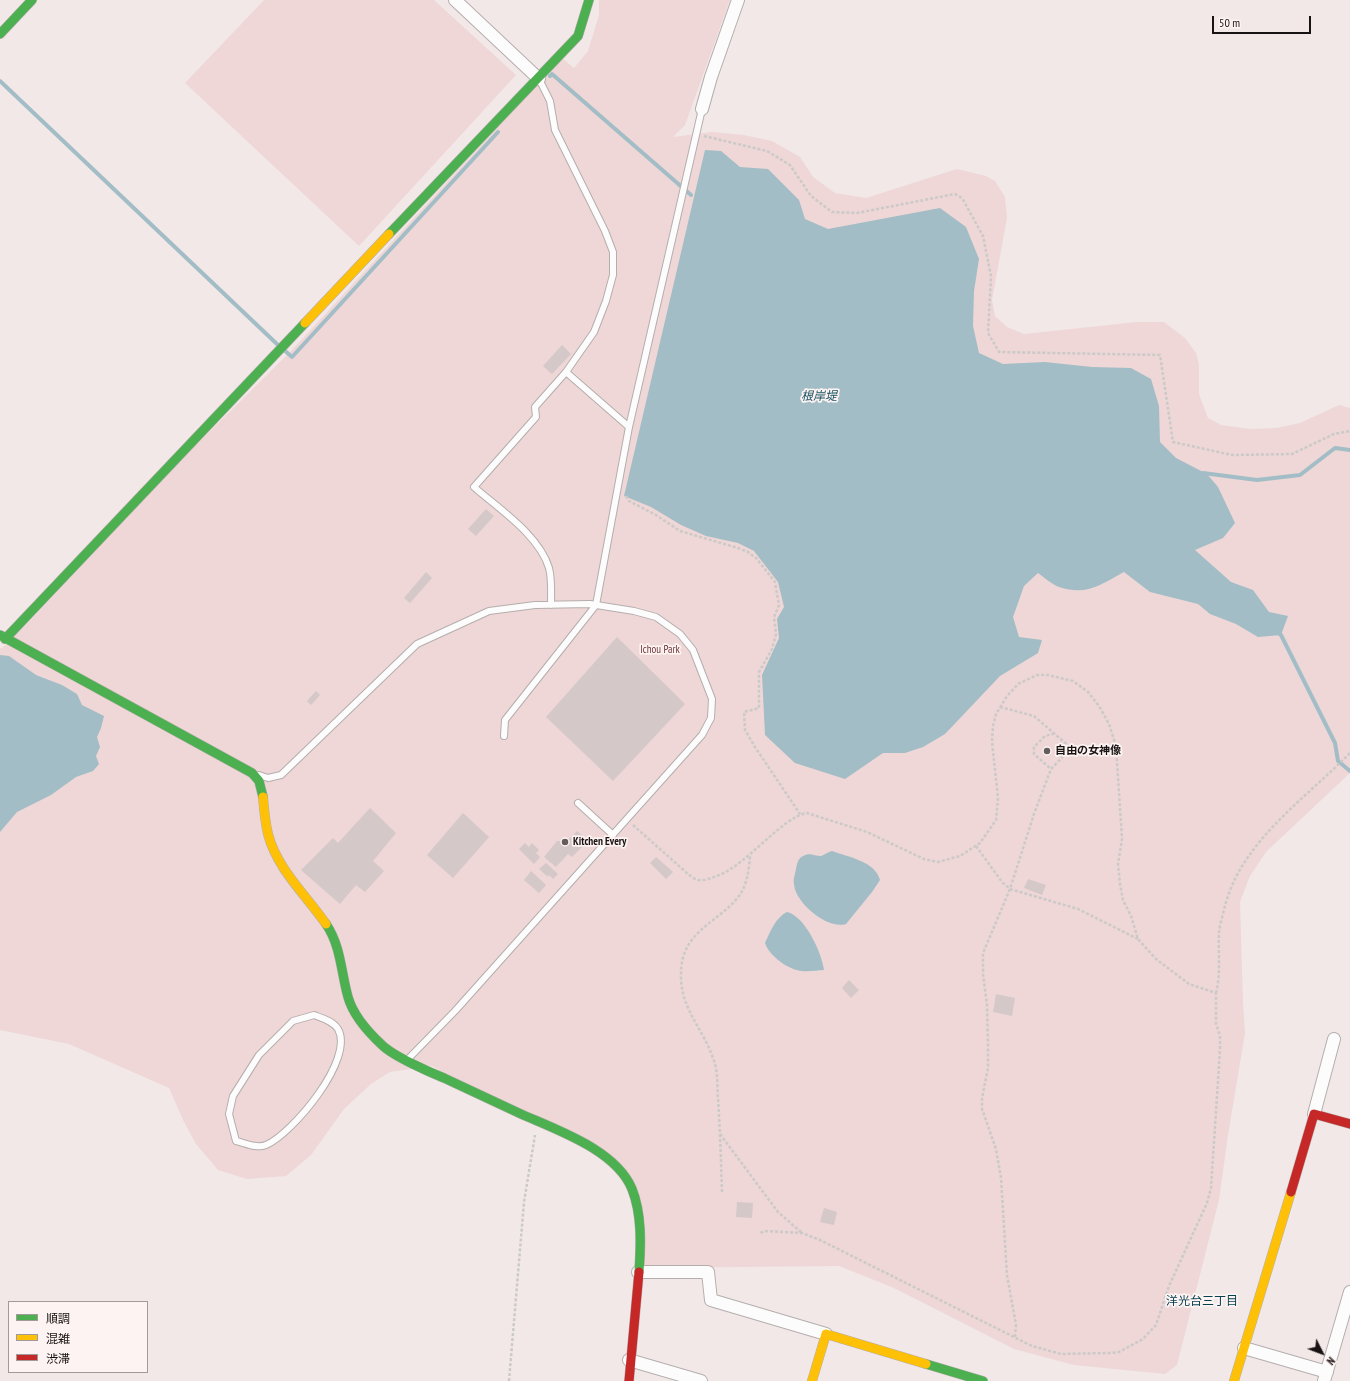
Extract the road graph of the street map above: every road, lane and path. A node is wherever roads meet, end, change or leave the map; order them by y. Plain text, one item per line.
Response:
1 (32, 0) edge
2 (455, 0) edge
3 (589, 0) edge
4 (738, 0) edge
5 (0, 34) edge
6 (539, 78) junction
7 (702, 109) joint
8 (702, 136) dead end
9 (566, 372) junction
10 (629, 427) junction
11 (1350, 431) edge
12 (625, 494) dead end
13 (551, 604) junction
14 (596, 605) junction
15 (3, 637) edge
16 (1000, 707) junction
17 (1053, 734) junction
18 (504, 736) dead end
19 (1350, 753) edge
20 (1051, 770) junction
21 (252, 773) junction
22 (578, 803) dead end
23 (800, 814) junction
24 (627, 819) junction
25 (613, 835) junction
26 (976, 846) junction
27 (750, 856) junction
28 (1010, 889) junction
29 (1138, 939) junction
30 (1216, 993) junction
31 (314, 1015) joint
32 (1334, 1039) dead end
33 (407, 1060) junction
34 (1314, 1114) junction
35 (538, 1119) junction
36 (1350, 1124) edge
37 (719, 1133) junction
38 (722, 1192) dead end
39 (760, 1233) dead end
40 (802, 1233) junction
41 (638, 1272) junction
42 (1350, 1292) edge
43 (826, 1334) junction
44 (1015, 1337) junction
45 (1244, 1348) junction
46 (629, 1360) junction
47 (1325, 1377) edge
48 (509, 1381) edge
49 (629, 1381) edge
50 (702, 1381) edge
51 (812, 1381) edge
52 (983, 1381) edge
53 (1234, 1381) edge

1 - 5 street
2 - 6 street
3 - 6 street
4 - 7 street
6 - 9 lane
6 - 15 street
7 - 10 lane
8 - 11 path
9 - 10 lane
9 - 13 lane
10 - 14 lane
12 - 23 path
13 - 14 lane
13 - 21 lane
14 - 18 lane
14 - 24 lane
15 - 21 street
16 - 17 path
16 - 26 path
16 - 29 path
17 - 20 path
17 - 20 path
19 - 30 path
20 - 28 path
21 - 33 street
22 - 25 lane
23 - 26 path
23 - 27 path
24 - 25 lane
24 - 27 path
25 - 33 lane
26 - 28 path
27 - 37 path
28 - 29 path
28 - 44 path
29 - 30 path
30 - 44 path
31 - 31 lane
32 - 34 street
33 - 35 street
34 - 36 street
34 - 45 street
35 - 41 street
35 - 48 path
37 - 38 path
37 - 40 path
39 - 40 path
40 - 44 path
41 - 43 street
41 - 46 street
42 - 47 street
43 - 51 street
43 - 52 street
45 - 47 street
45 - 53 street
46 - 49 street
46 - 50 street

